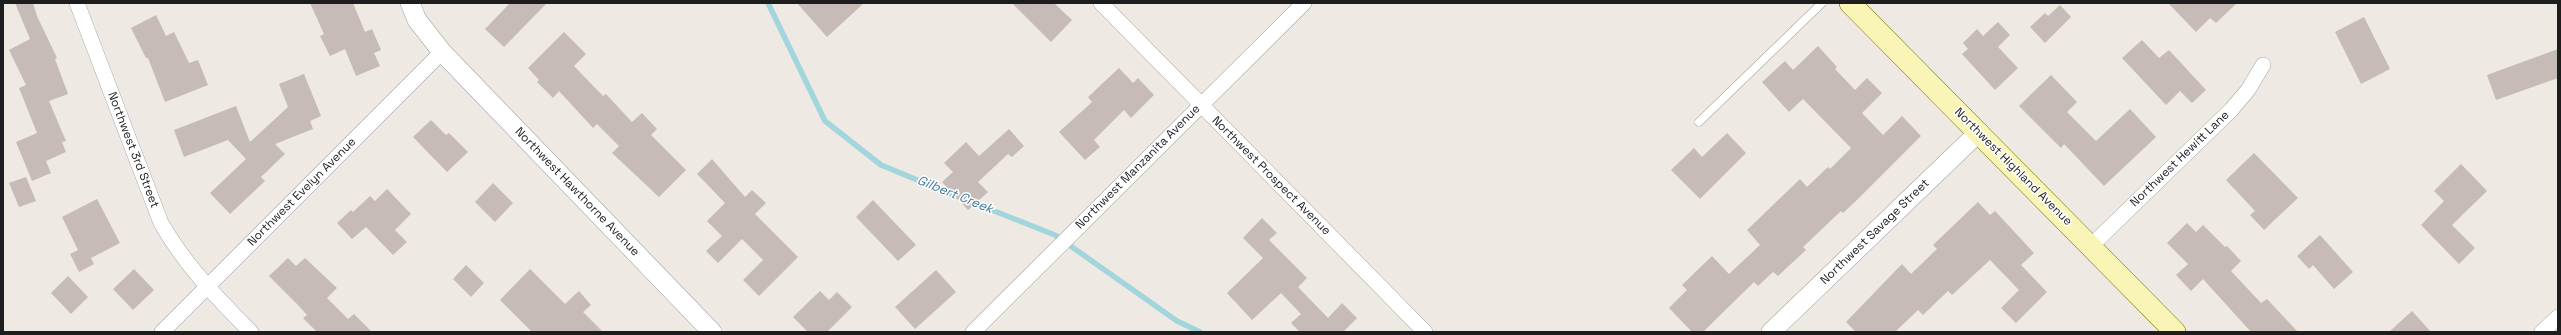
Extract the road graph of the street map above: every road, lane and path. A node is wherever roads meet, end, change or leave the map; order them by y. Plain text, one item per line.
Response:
1 (77, 3) edge
2 (410, 3) edge
3 (1101, 3) edge
4 (1304, 3) edge
5 (1822, 3) edge
6 (1850, 3) edge
7 (442, 52) junction
8 (2263, 66) dead end
9 (1200, 104) junction
10 (1699, 122) dead end
11 (1979, 132) junction
12 (2091, 246) junction
13 (207, 288) junction
14 (2558, 317) edge
15 (162, 332) edge
16 (251, 332) edge
17 (712, 332) edge
18 (972, 332) edge
19 (1425, 332) edge
20 (1771, 332) edge
21 (2175, 332) edge
22 (2542, 332) edge

1 - 13 street, Northwest 3rd Street
2 - 7 street, Northwest Hawthorne Avenue
3 - 9 street, Northwest Prospect Avenue
4 - 9 street, Northwest Manzanita Avenue
5 - 10 lane
6 - 11 main road, Northwest Highland Avenue
7 - 13 street, Northwest Evelyn Avenue
7 - 17 street, Northwest Hawthorne Avenue
8 - 12 street, Northwest Hewitt Lane
9 - 18 street, Northwest Manzanita Avenue
9 - 19 street, Northwest Prospect Avenue
11 - 12 main road, Northwest Highland Avenue
11 - 20 street, Northwest Savage Street
12 - 21 main road, Northwest Highland Avenue
13 - 15 street, Northwest Evelyn Avenue
13 - 16 street, Northwest 3rd Street
14 - 22 street

